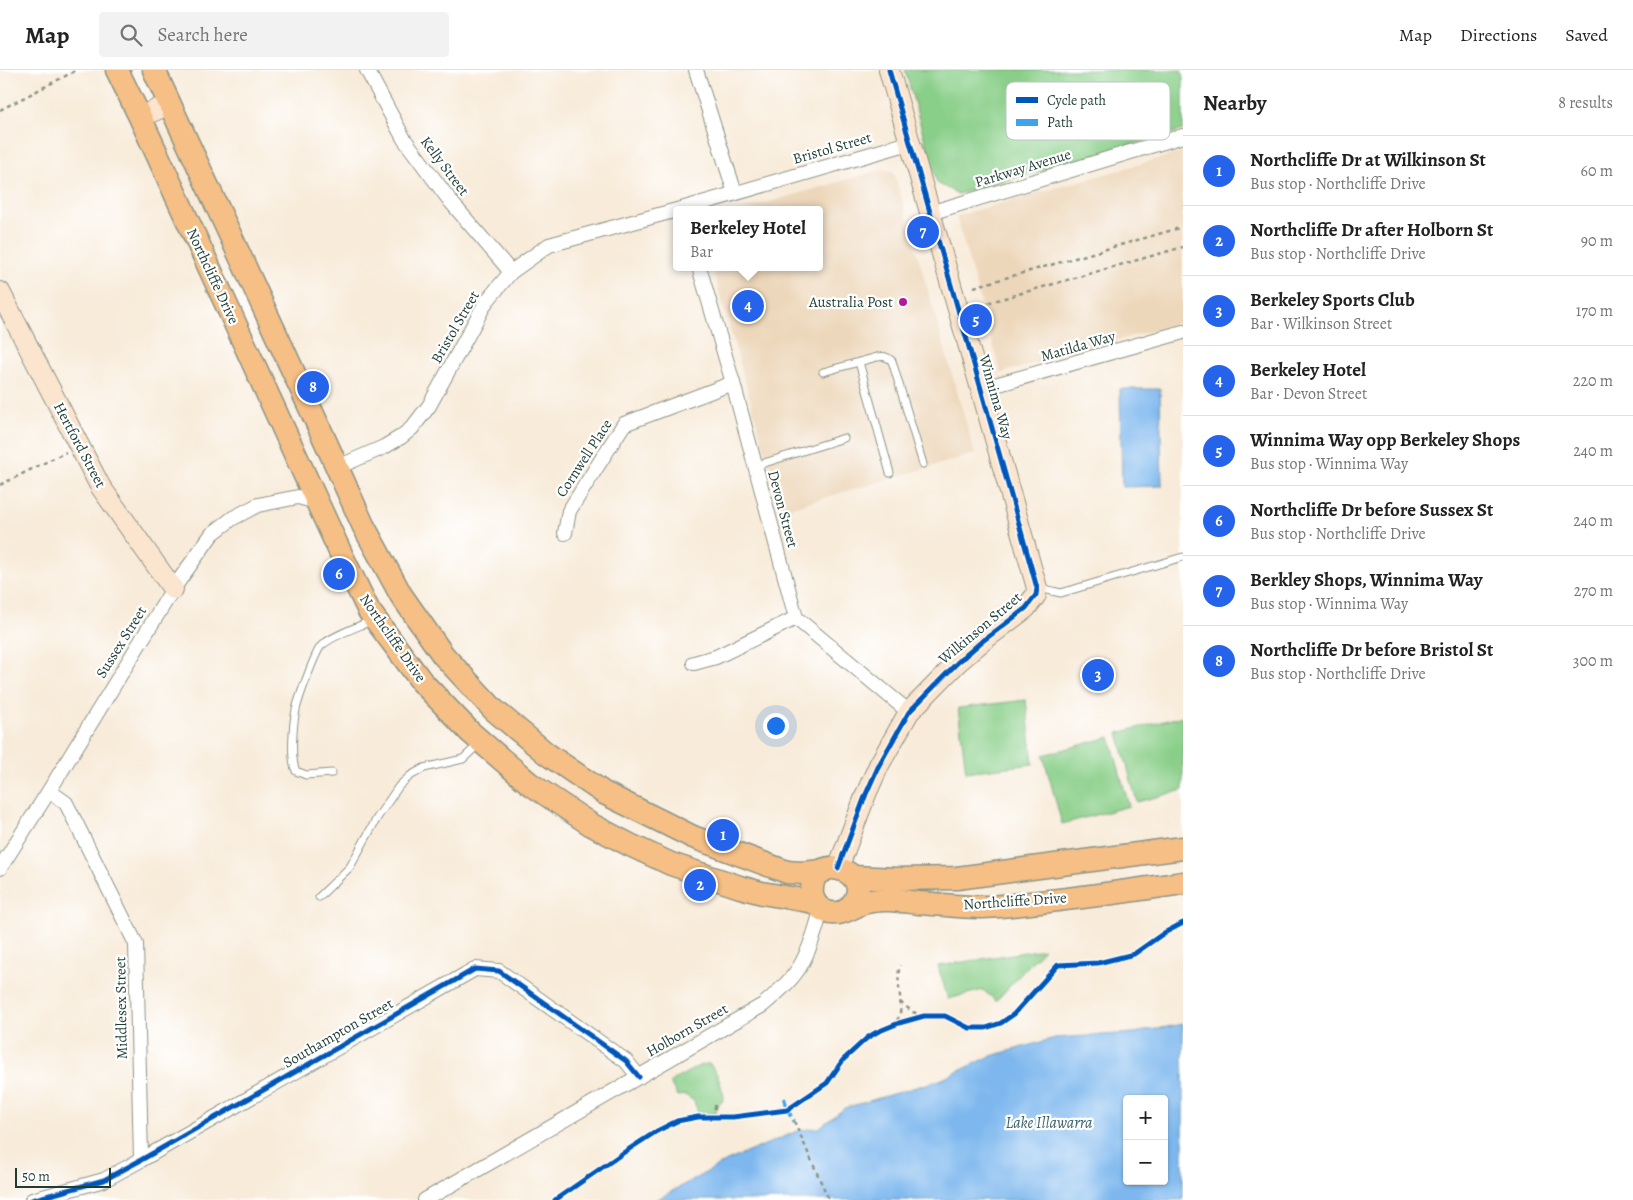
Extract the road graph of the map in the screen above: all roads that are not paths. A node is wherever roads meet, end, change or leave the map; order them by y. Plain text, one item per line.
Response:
1 (117, 70) edge
2 (154, 70) edge
3 (367, 70) edge
4 (696, 70) edge
5 (889, 70) edge
6 (170, 104) junction
7 (140, 116) junction
8 (1183, 136) edge
9 (1170, 140) edge
10 (1170, 140) edge
11 (909, 143) junction
12 (735, 193) junction
13 (693, 206) edge
14 (673, 212) edge
15 (930, 213) junction
16 (700, 271) edge
17 (511, 272) junction
18 (0, 292) edge
19 (1183, 332) edge
20 (859, 362) junction
21 (823, 372) dead end
22 (732, 384) junction
23 (982, 390) junction
24 (844, 438) dead end
25 (923, 464) dead end
26 (755, 466) junction
27 (338, 467) junction
28 (890, 473) dead end
29 (317, 502) junction
30 (565, 533) dead end
31 (1183, 557) edge
32 (1036, 588) junction
33 (173, 589) junction
34 (796, 618) junction
35 (375, 619) junction
36 (694, 663) dead end
37 (909, 712) junction
38 (481, 742) junction
39 (332, 773) dead end
40 (49, 791) junction
41 (1183, 848) edge
42 (0, 868) edge
43 (838, 872) junction
44 (1183, 884) edge
45 (319, 897) dead end
46 (818, 906) junction
47 (848, 909) junction
48 (640, 1077) junction
49 (141, 1160) junction
50 (32, 1200) edge
51 (425, 1200) edge

1 - 7 main road, Northcliffe Drive
2 - 6 main road, Northcliffe Drive
3 - 17 street, Kelly Street
4 - 12 street
5 - 11 street, Winnima Way
6 - 7 street
6 - 27 main road, Northcliffe Drive
7 - 29 main road, Northcliffe Drive
8 - 10 street, Parkway Avenue
9 - 15 street, Parkway Avenue
11 - 12 street, Bristol Street
11 - 15 street, Winnima Way
12 - 13 street, Bristol Street
14 - 17 street, Bristol Street
15 - 23 street, Winnima Way
16 - 22 street, Devon Street
17 - 27 street, Bristol Street
18 - 33 street, Hertford Street
19 - 23 street, Matilda Way
20 - 21 lane
20 - 25 lane
20 - 28 lane
22 - 26 street, Devon Street
22 - 30 street, Cornwell Place
23 - 32 street, Winnima Way
24 - 26 lane
26 - 34 street, Devon Street
27 - 43 main road, Northcliffe Drive
29 - 33 street, Sussex Street
29 - 35 main road, Northcliffe Drive
31 - 32 lane
32 - 37 street, Wilkinson Street
33 - 40 street, Sussex Street
34 - 36 street
34 - 37 street
35 - 38 main road, Northcliffe Drive
35 - 39 lane
37 - 43 street, Wilkinson Street
38 - 45 lane
38 - 46 main road, Northcliffe Drive
40 - 42 street, Sussex Street
40 - 49 street, Middlesex Street
41 - 43 main road, Northcliffe Drive
43 - 46 main road
43 - 47 main road
44 - 47 main road, Northcliffe Drive
46 - 47 main road
46 - 48 street, Holborn Street
48 - 49 street, Southampton Street
48 - 51 street, Holborn Street
49 - 50 street, Southampton Street

